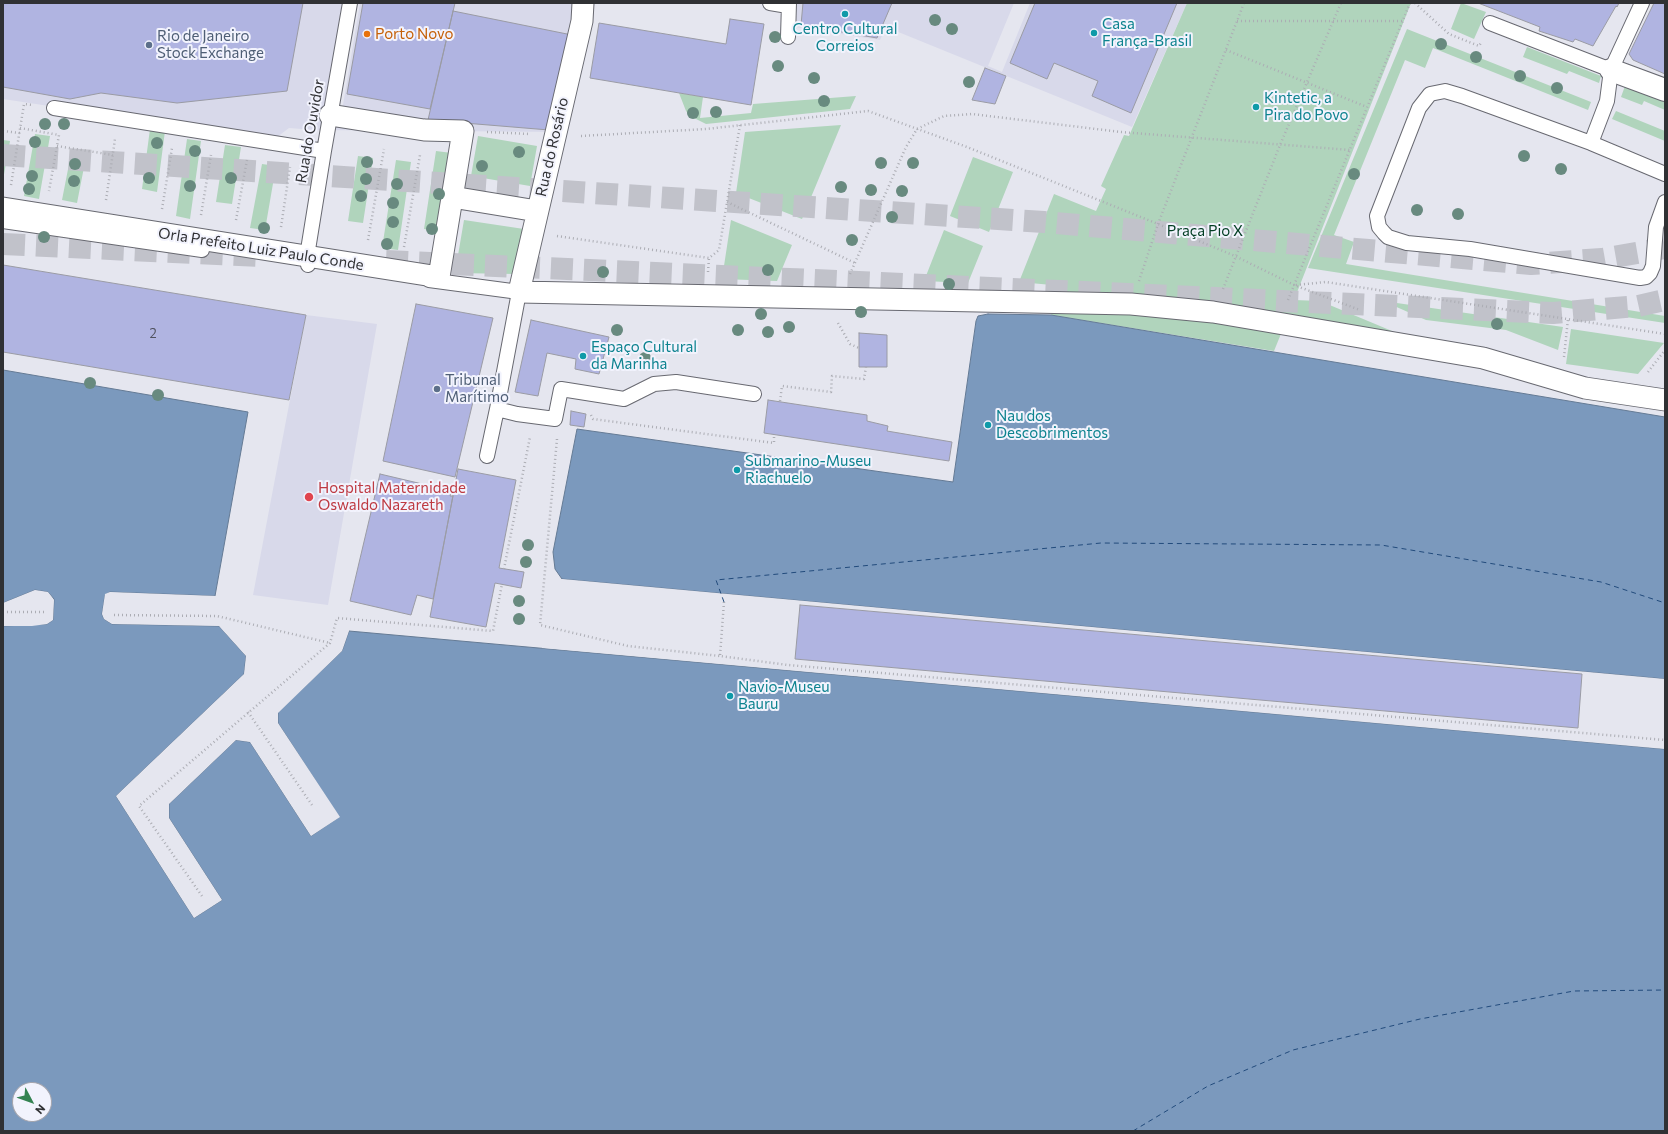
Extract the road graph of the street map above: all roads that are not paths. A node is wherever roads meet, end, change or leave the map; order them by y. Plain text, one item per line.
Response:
1 (350, 3) edge
2 (583, 3) edge
3 (770, 3) edge
4 (1642, 3) edge
5 (789, 5) edge
6 (1490, 23) road end
7 (788, 37) dead end
8 (1611, 70) junction
9 (1665, 90) edge
10 (54, 108) road end
11 (330, 116) junction
12 (1591, 143) junction
13 (324, 151) junction
14 (1665, 174) edge
15 (452, 197) junction
16 (1665, 202) edge
17 (537, 211) junction
18 (5, 213) edge
19 (307, 261) junction
20 (519, 292) junction
21 (754, 394) dead end
22 (1665, 400) edge
23 (497, 409) junction
24 (487, 456) dead end

1 - 11 lane, Rua do Ouvidor
2 - 17 street, Rua do Rosário
3 - 5 lane
4 - 8 lane
5 - 7 lane
6 - 8 lane
8 - 9 street
8 - 12 lane
10 - 13 lane
11 - 13 lane, Rua do Ouvidor
11 - 15 street, Orla Prefeito Luiz Paulo Conde
12 - 14 lane
12 - 16 lane
13 - 19 lane, Rua do Ouvidor
15 - 17 street
15 - 19 street, Orla Prefeito Luiz Paulo Conde
17 - 20 street, Rua do Rosário
18 - 19 lane
18 - 19 street, Orla Prefeito Luiz Paulo Conde
19 - 20 lane
20 - 22 street
20 - 23 lane
21 - 23 lane
23 - 24 lane

